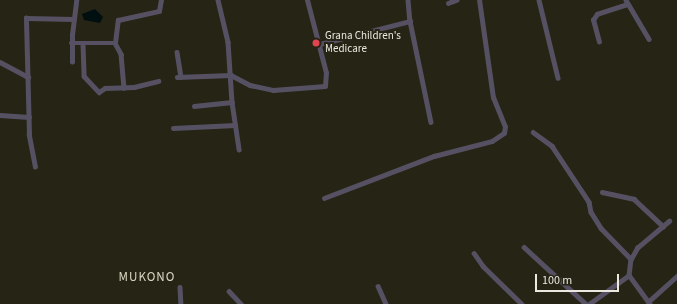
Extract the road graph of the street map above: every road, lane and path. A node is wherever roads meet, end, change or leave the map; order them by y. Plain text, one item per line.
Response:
1 (76, 0) edge
2 (161, 0) edge
3 (218, 0) edge
4 (307, 0) edge
5 (408, 0) edge
6 (456, 0) edge
7 (479, 0) edge
8 (539, 0) edge
9 (627, 2) edge
10 (448, 3) dead end
11 (73, 19) junction
12 (410, 21) junction
13 (649, 39) dead end
14 (599, 42) dead end
15 (71, 43) junction
16 (115, 43) junction
17 (83, 44) junction
18 (320, 44) junction
19 (177, 52) dead end
20 (0, 62) edge
21 (72, 62) dead end
22 (230, 75) junction
23 (28, 77) junction
24 (558, 78) dead end
25 (158, 81) dead end
26 (124, 88) junction
27 (232, 102) junction
28 (194, 106) dead end
29 (0, 115) edge
30 (29, 117) junction
31 (431, 122) dead end
32 (236, 125) junction
33 (173, 128) dead end
34 (533, 132) dead end
35 (239, 149) dead end
36 (35, 167) dead end
37 (602, 192) dead end
38 (324, 198) dead end
39 (669, 221) dead end
40 (663, 226) junction
41 (524, 247) dead end
42 (474, 253) dead end
43 (631, 259) junction
44 (629, 275) junction
45 (677, 276) edge
46 (378, 286) dead end
47 (180, 287) dead end
48 (229, 291) dead end
49 (649, 303) edge
50 (181, 304) edge
51 (241, 304) edge
52 (386, 304) edge
53 (522, 304) edge
54 (586, 304) edge
55 (589, 304) edge

1 - 11 street
2 - 16 street
3 - 22 street
4 - 18 street
5 - 12 street
6 - 10 street
7 - 38 street
8 - 24 street
9 - 13 street
9 - 14 street
11 - 15 street
11 - 23 street
12 - 18 street
12 - 31 street
15 - 17 street
15 - 21 street
16 - 17 street
16 - 26 street
17 - 26 street
18 - 22 street
19 - 22 street
20 - 23 street
22 - 27 street
23 - 30 street
25 - 26 street
27 - 28 street
27 - 32 street
29 - 30 street
30 - 36 street
32 - 33 street
32 - 35 street
34 - 43 street
37 - 40 street
39 - 40 street
40 - 43 street
41 - 54 street
42 - 53 street
43 - 44 street
44 - 49 street
44 - 55 street
45 - 49 street
46 - 52 street
47 - 50 street
48 - 51 street

